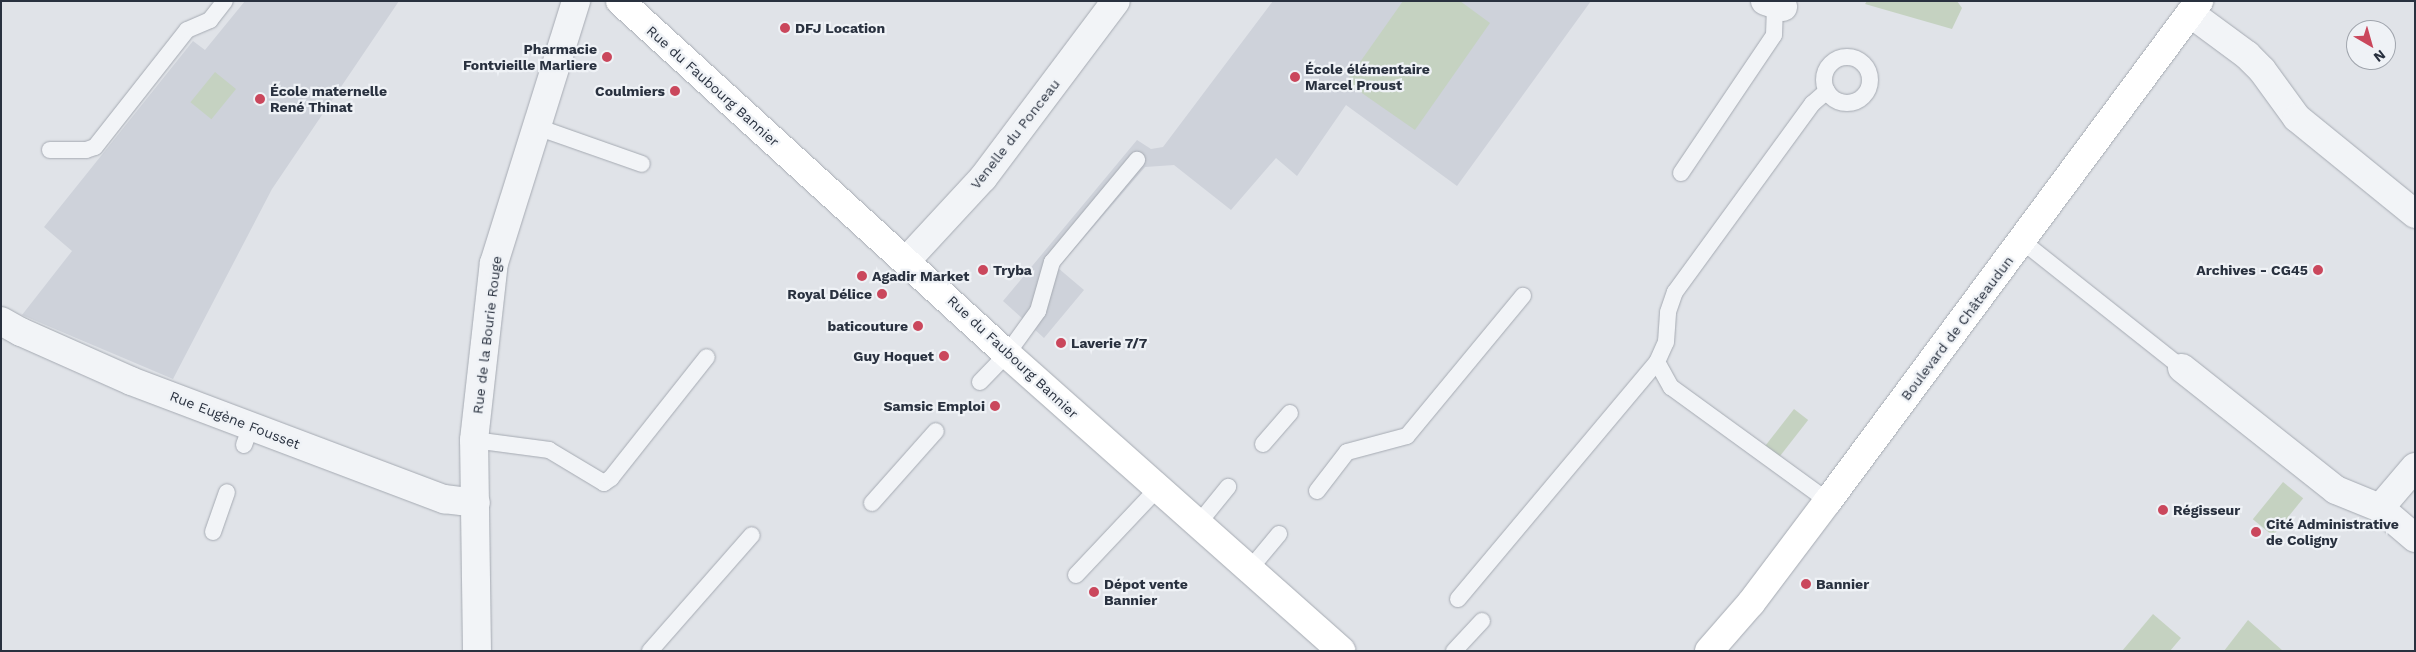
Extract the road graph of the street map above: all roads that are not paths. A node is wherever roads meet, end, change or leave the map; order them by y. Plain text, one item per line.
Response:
1 (225, 1) edge
2 (576, 1) edge
3 (620, 1) edge
4 (1116, 1) edge
5 (1774, 4) edge
6 (2194, 7) edge
7 (1827, 92) dead end
8 (538, 127) junction
9 (50, 150) dead end
10 (1136, 160) dead end
11 (642, 164) dead end
12 (1681, 173) dead end
13 (2415, 214) edge
14 (2022, 241) junction
15 (907, 260) junction
16 (1523, 296) dead end
17 (1, 320) edge
18 (1007, 354) junction
19 (707, 358) dead end
20 (1657, 362) junction
21 (2182, 368) joint
22 (980, 382) dead end
23 (1290, 413) dead end
24 (936, 431) dead end
25 (474, 440) junction
26 (1263, 444) dead end
27 (2415, 467) edge
28 (1228, 487) dead end
29 (1158, 488) junction
30 (1317, 491) dead end
31 (227, 492) dead end
32 (1828, 501) junction
33 (476, 503) junction
34 (872, 503) dead end
35 (2380, 508) junction
36 (1198, 524) junction
37 (213, 532) dead end
38 (752, 534) dead end
39 (1279, 534) dead end
40 (2415, 538) edge
41 (1249, 570) junction
42 (1076, 575) dead end
43 (1458, 599) dead end
44 (1482, 621) dead end
45 (477, 651) edge
46 (650, 651) edge
47 (1342, 651) edge
48 (1454, 651) edge
49 (1709, 651) edge

1 - 9 lane
2 - 8 street, Rue de la Bourie Rouge
3 - 15 main road, Rue du Faubourg Bannier
4 - 15 street, Venelle du Ponceau
5 - 12 lane
6 - 13 street
6 - 14 main road, Boulevard de Châteaudun
7 - 20 lane
8 - 11 lane
8 - 25 street, Rue de la Bourie Rouge
10 - 18 lane
14 - 21 lane
14 - 32 main road, Boulevard de Châteaudun
15 - 18 main road, Rue du Faubourg Bannier
16 - 30 lane
17 - 33 street, Rue Eugène Fousset
18 - 22 lane
18 - 29 main road, Rue du Faubourg Bannier
19 - 25 lane
20 - 32 lane
20 - 43 lane
21 - 35 street
23 - 26 lane
24 - 34 lane
25 - 33 street, Rue de la Bourie Rouge
27 - 35 street
28 - 36 lane
29 - 36 main road, Rue du Faubourg Bannier
29 - 42 lane
31 - 37 lane
32 - 49 main road, Boulevard de Châteaudun
33 - 45 street, Rue de la Bourie Rouge
35 - 40 street
36 - 41 main road, Rue du Faubourg Bannier
38 - 46 lane
39 - 41 lane
41 - 47 main road, Rue du Faubourg Bannier
44 - 48 lane

